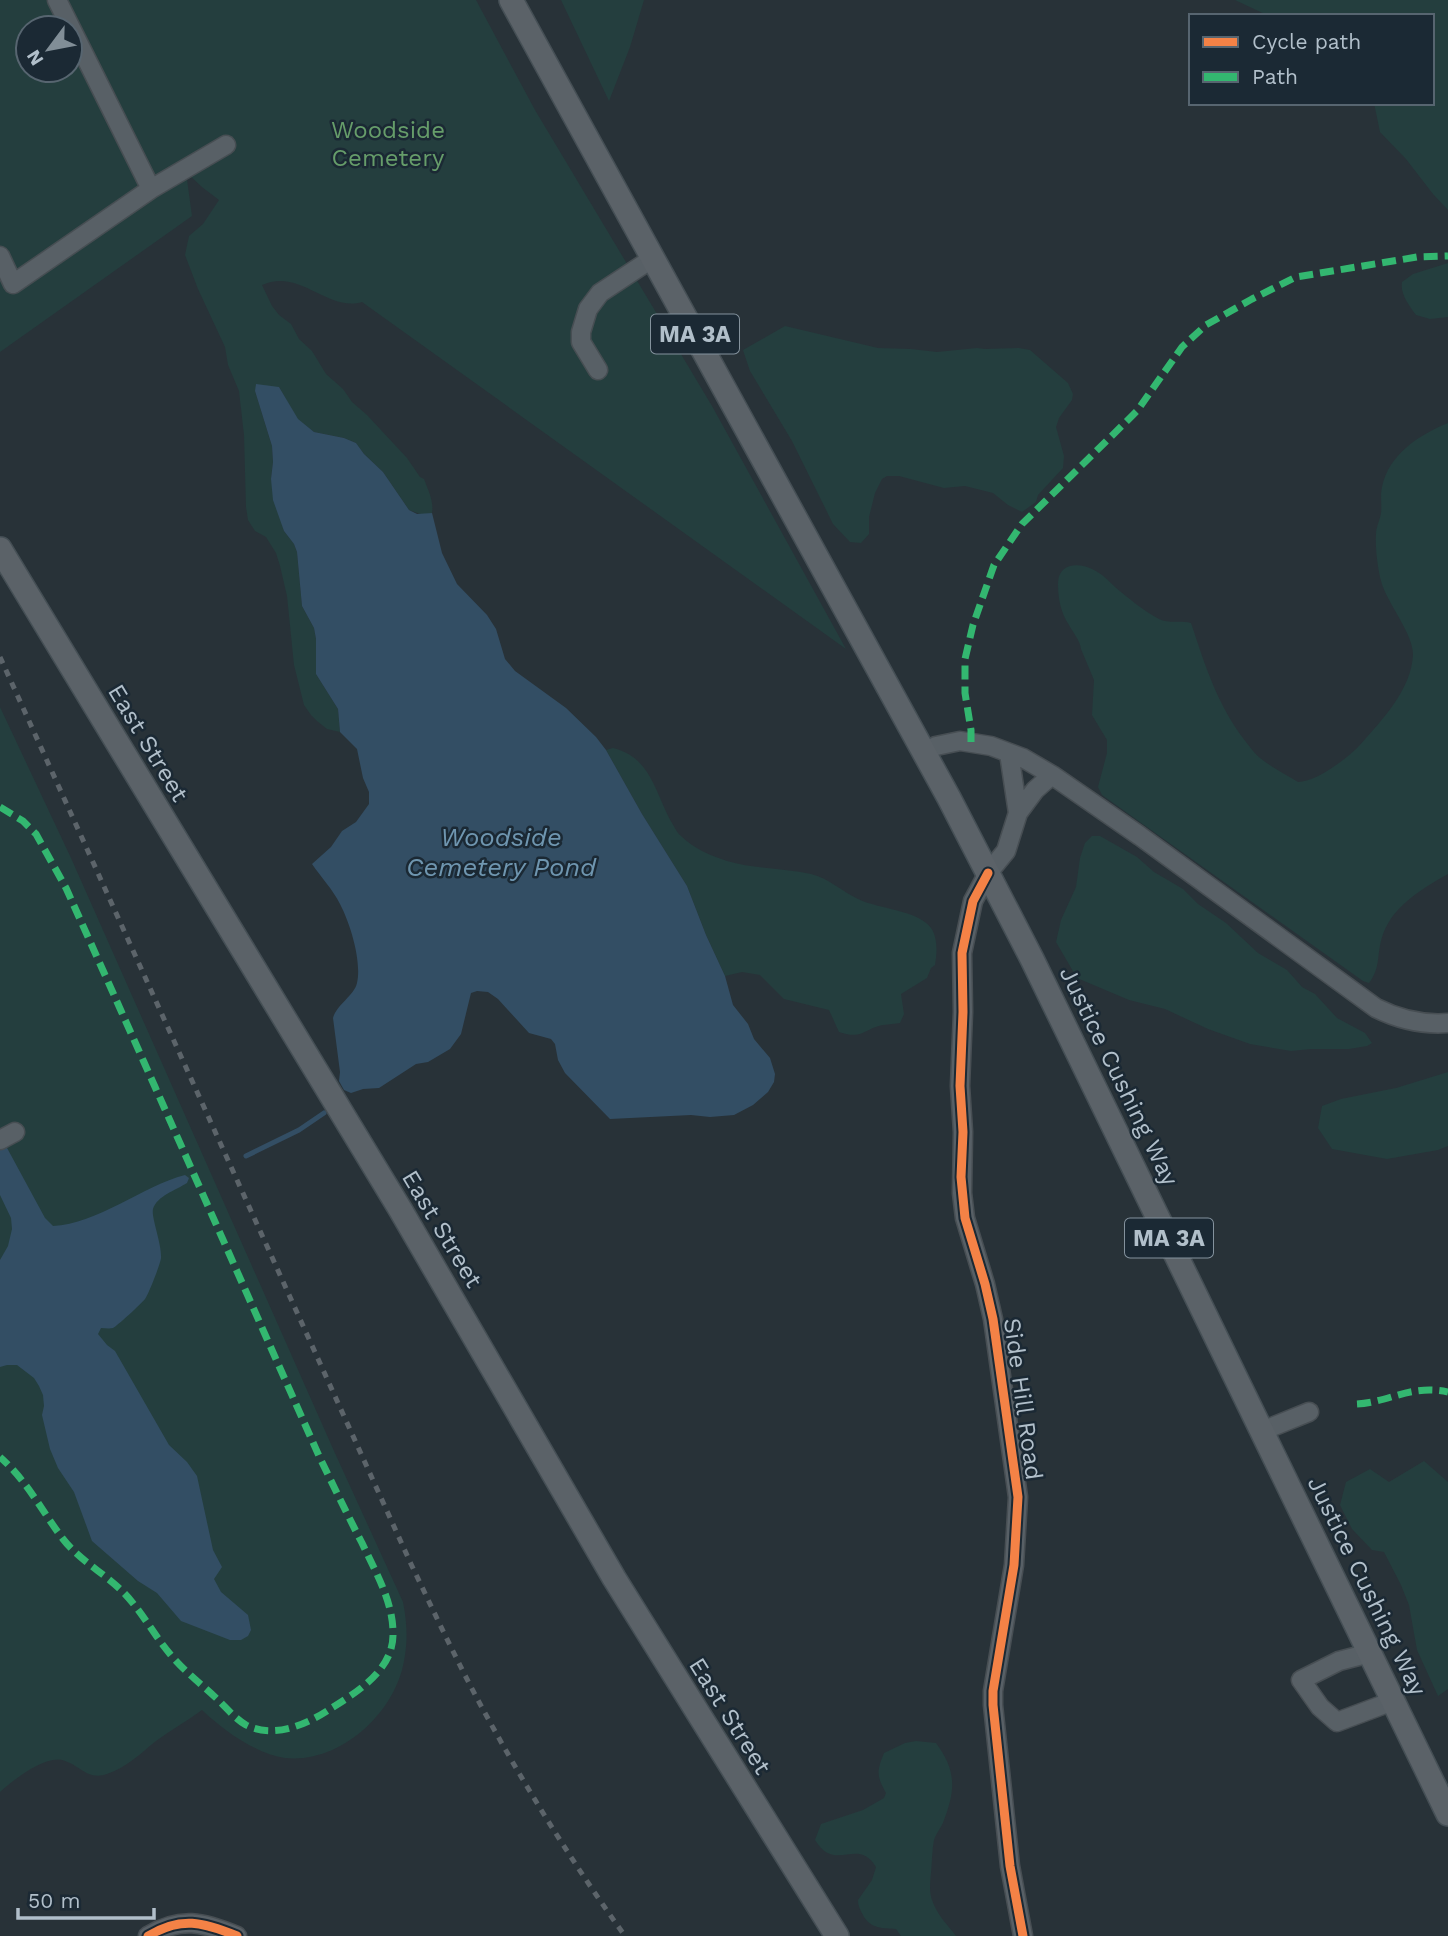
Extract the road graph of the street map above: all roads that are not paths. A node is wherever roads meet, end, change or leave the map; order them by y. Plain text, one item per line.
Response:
1 (57, 0) edge
2 (511, 0) edge
3 (226, 145) dead end
4 (151, 189) junction
5 (0, 256) edge
6 (653, 258) junction
7 (7, 288) edge
8 (598, 370) dead end
9 (0, 549) edge
10 (924, 752) junction
11 (1009, 752) junction
12 (1052, 775) junction
13 (1018, 813) junction
14 (988, 873) junction
15 (1448, 1023) edge
16 (1309, 1412) dead end
17 (1262, 1430) junction
18 (1370, 1653) junction
19 (1394, 1701) junction
20 (1448, 1814) edge
21 (148, 1936) edge
22 (237, 1936) edge
23 (837, 1936) edge
24 (1023, 1936) edge

1 - 4 street
2 - 6 main road, MA 3A
3 - 4 street
4 - 7 street
5 - 7 street
6 - 8 street
6 - 10 main road, Justice Cushing Way / MA 3A
9 - 23 main road, East Street
10 - 11 street
10 - 14 main road, Justice Cushing Way / MA 3A
11 - 12 street
11 - 13 street
12 - 13 street
12 - 15 street
13 - 14 street, Side Hill Road
14 - 17 main road, Justice Cushing Way / MA 3A
14 - 24 street, Side Hill Road
16 - 17 street
17 - 18 main road, Justice Cushing Way / MA 3A
18 - 19 main road, Justice Cushing Way / MA 3A
18 - 19 street
19 - 20 main road, Justice Cushing Way / MA 3A
21 - 22 street

